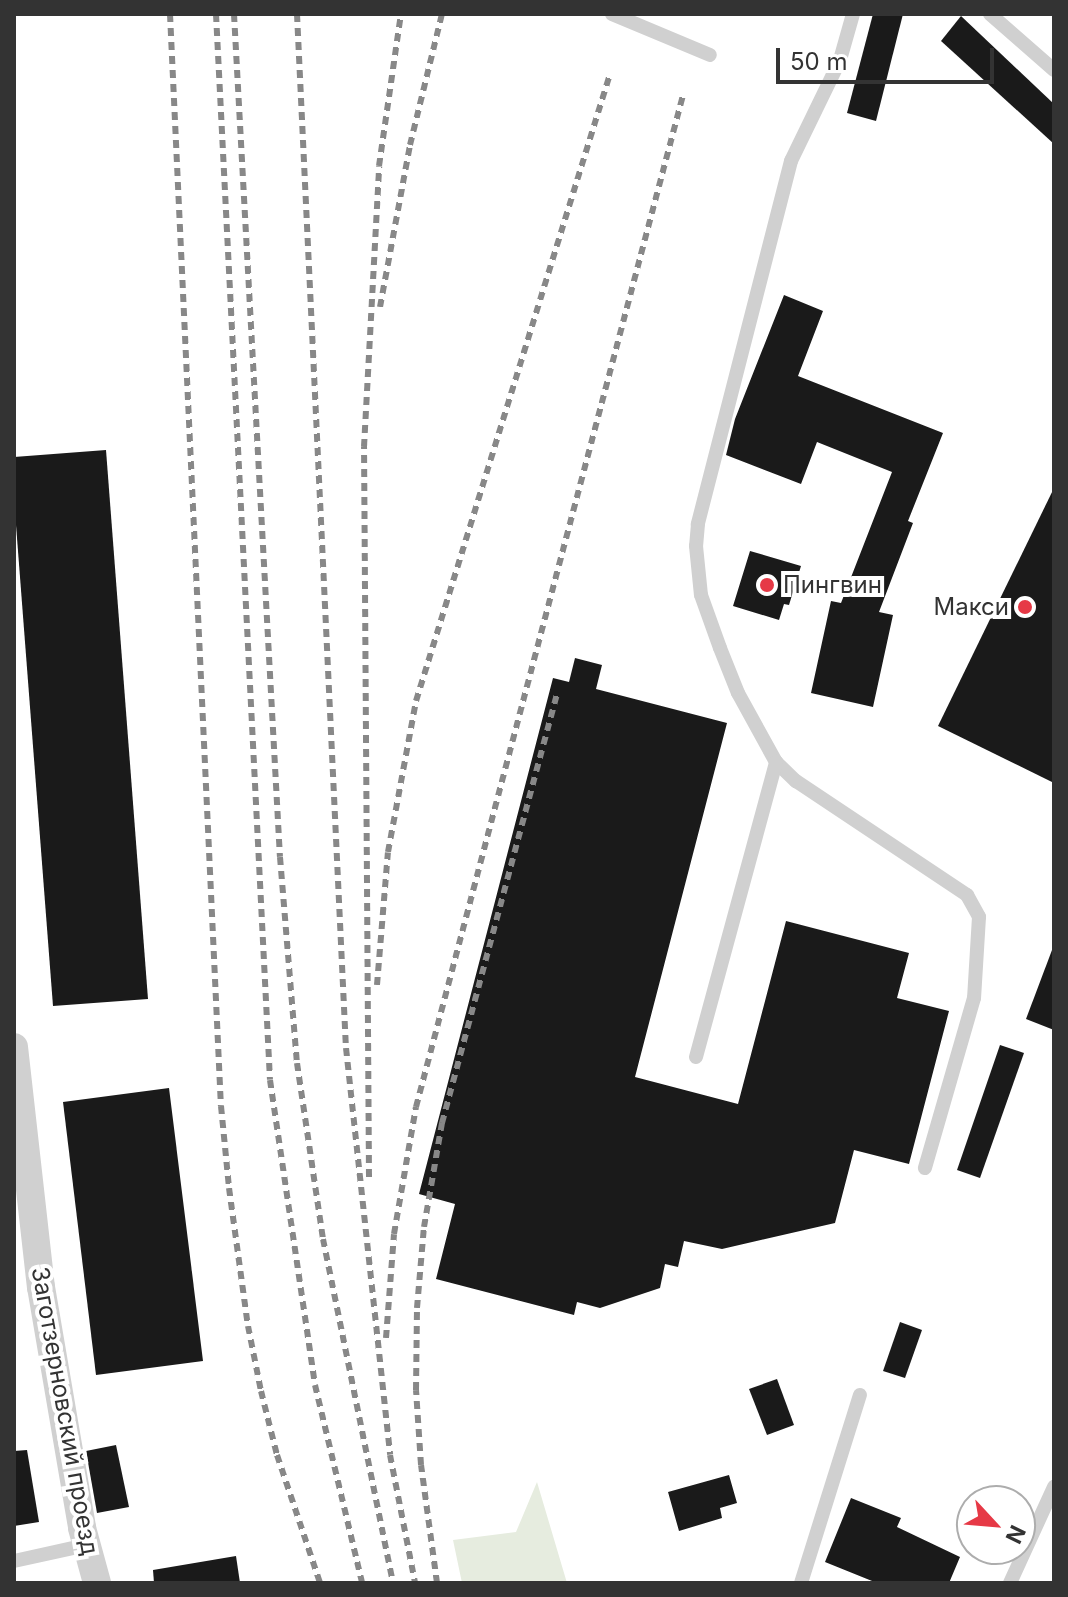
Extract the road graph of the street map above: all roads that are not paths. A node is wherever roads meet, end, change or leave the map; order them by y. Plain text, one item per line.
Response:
1 (612, 14) edge
2 (853, 14) edge
3 (990, 14) edge
4 (710, 55) dead end
5 (1054, 70) edge
6 (776, 762) junction
7 (14, 1047) edge
8 (696, 1057) dead end
9 (925, 1168) dead end
10 (860, 1395) dead end
11 (1054, 1487) edge
12 (87, 1545) junction
13 (14, 1561) edge
14 (97, 1583) edge
15 (801, 1583) edge
16 (1010, 1583) edge

1 - 4 lane
2 - 6 lane
3 - 5 lane
6 - 8 lane
6 - 9 lane
7 - 12 street, Заготзерновский проезд
10 - 15 lane
11 - 16 lane
12 - 13 lane
12 - 14 street, Заготзерновский проезд

